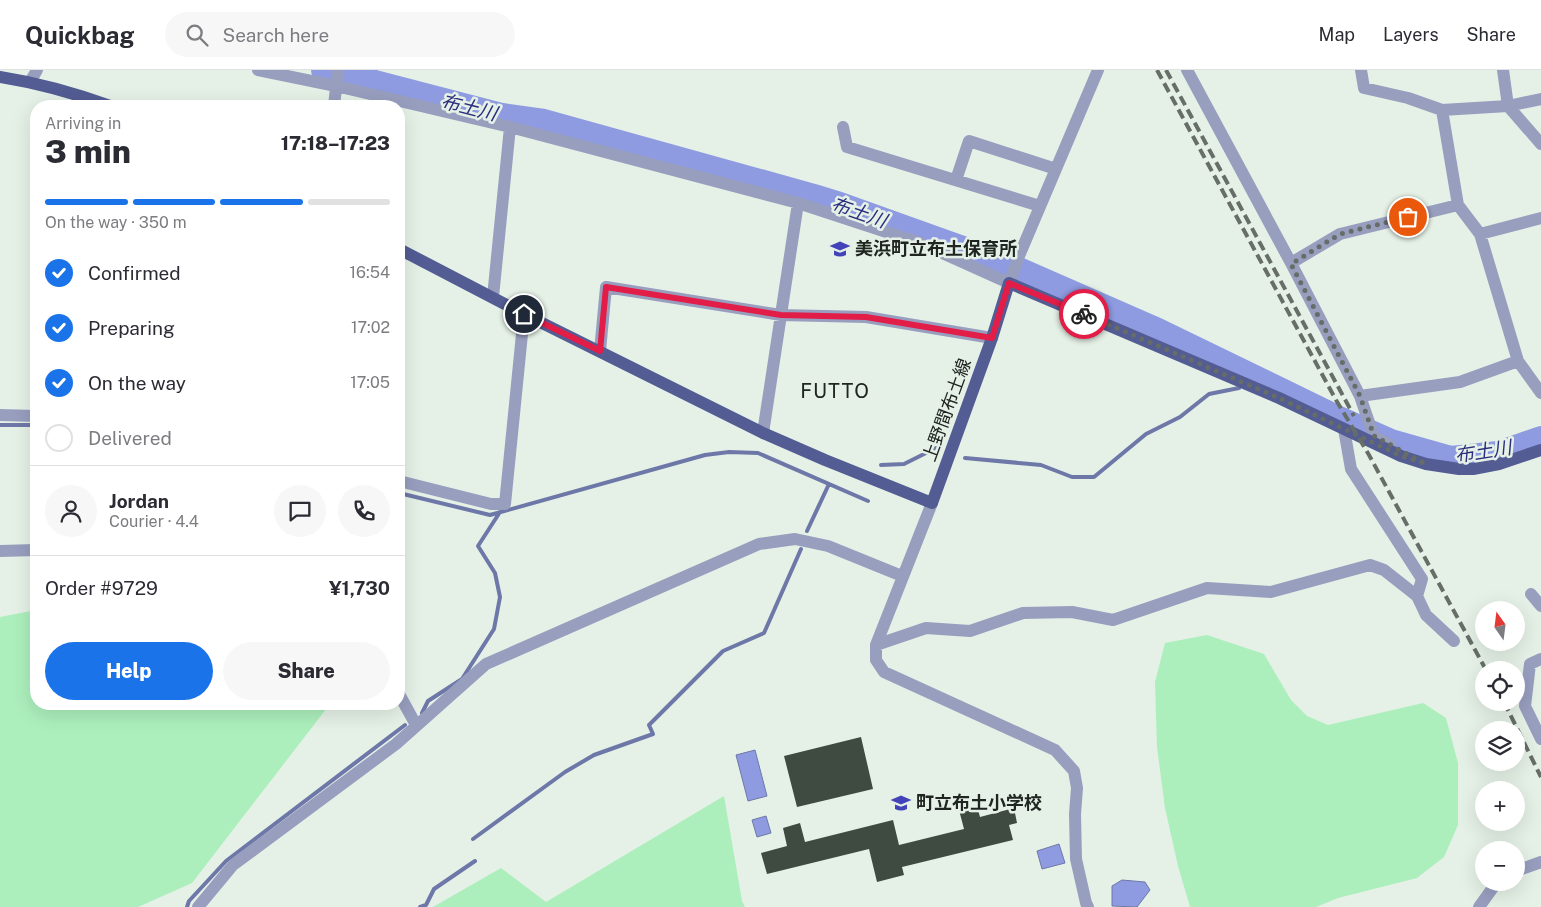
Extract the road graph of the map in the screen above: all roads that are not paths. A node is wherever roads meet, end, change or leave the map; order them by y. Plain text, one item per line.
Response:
1 (37, 70) edge
2 (258, 70) edge
3 (338, 70) edge
4 (1098, 70) edge
5 (1186, 70) edge
6 (1361, 70) edge
7 (1503, 70) edge
8 (0, 76) edge
9 (30, 82) junction
10 (336, 86) junction
11 (1541, 99) edge
12 (93, 100) edge
13 (335, 100) edge
14 (395, 100) edge
15 (405, 102) edge
16 (1508, 106) junction
17 (1442, 110) junction
18 (510, 127) junction
19 (843, 127) dead end
20 (1541, 144) edge
21 (1056, 169) junction
22 (956, 180) junction
23 (798, 203) junction
24 (1458, 205) junction
25 (1040, 206) junction
26 (1541, 218) edge
27 (1480, 234) junction
28 (405, 252) edge
29 (1291, 264) junction
30 (1011, 279) junction
31 (494, 297) junction
32 (524, 314) junction
33 (781, 315) junction
34 (992, 338) junction
35 (600, 351) junction
36 (1518, 361) junction
37 (1541, 393) edge
38 (1360, 396) junction
39 (0, 415) edge
40 (30, 416) edge
41 (1344, 429) junction
42 (764, 433) junction
43 (1541, 450) edge
44 (1426, 464) junction
45 (405, 482) edge
46 (932, 503) junction
47 (30, 550) edge
48 (0, 551) edge
49 (902, 576) junction
50 (1531, 594) dead end
51 (1417, 596) junction
52 (1541, 606) edge
53 (1454, 641) dead end
54 (876, 645) junction
55 (1541, 658) edge
56 (405, 705) edge
57 (416, 725) junction
58 (1541, 739) edge
59 (1541, 862) edge
60 (1525, 867) edge
61 (1541, 867) edge
62 (1525, 868) edge
63 (1491, 891) edge
64 (198, 907) edge
65 (1088, 907) edge
66 (1479, 907) edge

1 - 9 street
2 - 10 street
3 - 10 street
4 - 21 street
5 - 29 street
6 - 17 street
7 - 16 street
8 - 9 main road
9 - 12 main road
10 - 13 street
10 - 14 street
11 - 16 street
15 - 18 street
16 - 17 street
16 - 20 street
17 - 24 street
18 - 23 street
18 - 31 street
19 - 22 street
21 - 22 street
21 - 25 street
22 - 25 street
23 - 30 street
23 - 33 street
24 - 27 street
24 - 29 street
25 - 30 street
26 - 27 street
27 - 36 street
28 - 31 main road
29 - 38 street
30 - 34 main road, 上野間布土線
30 - 41 main road
31 - 32 main road
32 - 35 main road
32 - 45 street
33 - 34 street
33 - 35 street
33 - 42 street
34 - 46 main road, 上野間布土線
35 - 42 main road
36 - 37 street
36 - 38 street
38 - 44 street
39 - 40 street
41 - 44 main road
41 - 51 street
42 - 46 main road
43 - 44 main road
46 - 49 street
47 - 48 street
49 - 54 street
49 - 57 street
50 - 52 street
51 - 53 street
51 - 54 street
54 - 65 street
55 - 58 street
56 - 57 street
57 - 64 street
59 - 60 street
61 - 62 street
63 - 66 street

